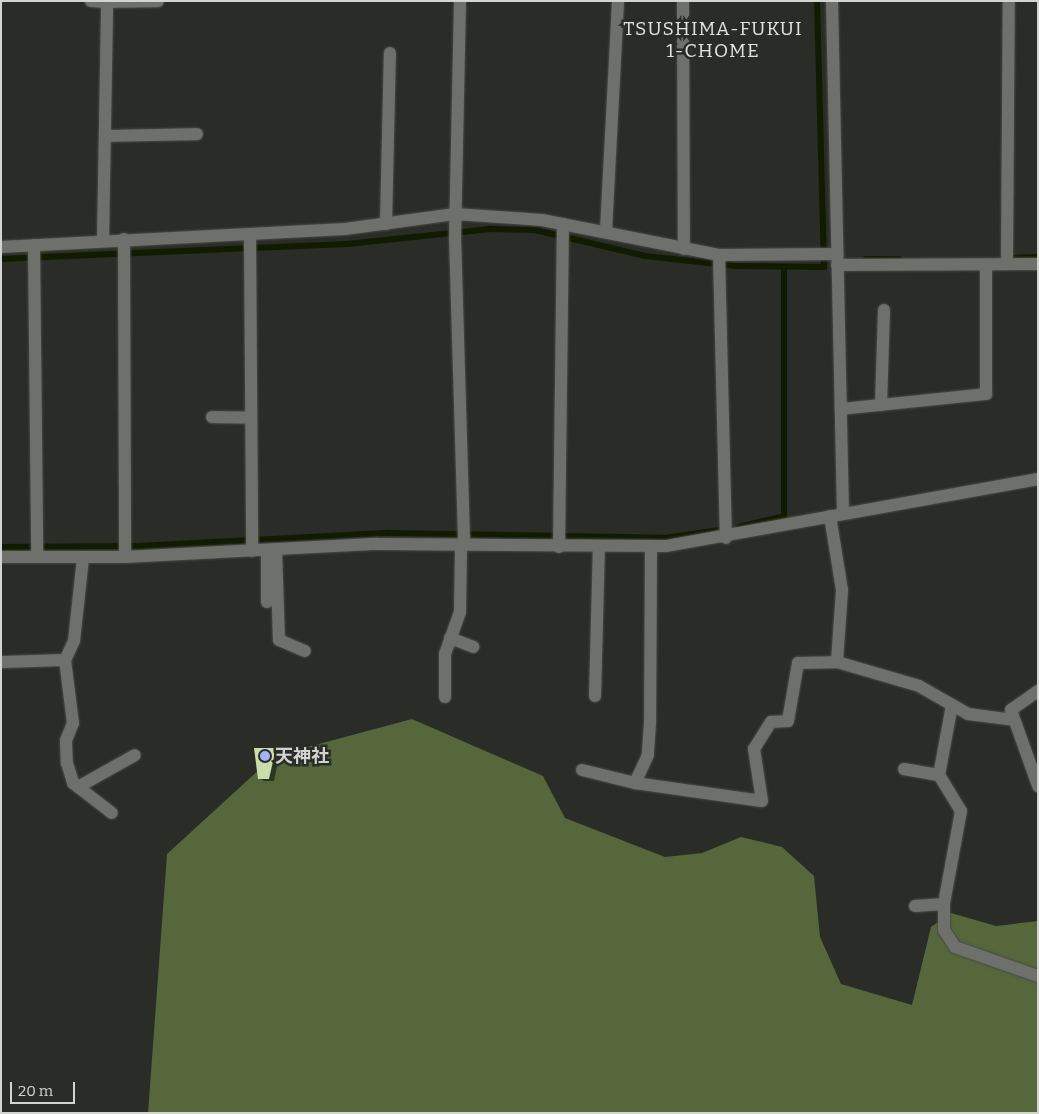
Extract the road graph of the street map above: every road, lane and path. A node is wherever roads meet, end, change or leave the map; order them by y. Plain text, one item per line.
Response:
1 (91, 1) edge
2 (158, 1) edge
3 (460, 1) edge
4 (618, 1) edge
5 (683, 1) edge
6 (832, 1) edge
7 (1009, 1) edge
8 (107, 2) edge
9 (390, 53) dead end
10 (197, 134) dead end
11 (105, 136) junction
12 (455, 214) junction
13 (386, 224) junction
14 (563, 232) junction
15 (606, 232) junction
16 (103, 240) junction
17 (250, 244) junction
18 (1, 247) edge
19 (124, 248) junction
20 (684, 249) junction
21 (34, 253) junction
22 (1007, 256) dead end
23 (830, 257) junction
24 (718, 262) junction
25 (1038, 264) edge
26 (986, 266) junction
27 (884, 310) dead end
28 (881, 405) junction
29 (842, 409) junction
30 (212, 417) dead end
31 (251, 418) junction
32 (1038, 479) edge
33 (836, 515) junction
34 (725, 532) junction
35 (463, 539) junction
36 (559, 540) junction
37 (252, 545) junction
38 (651, 546) junction
39 (600, 548) junction
40 (36, 549) junction
41 (125, 550) junction
42 (271, 550) junction
43 (1, 558) edge
44 (83, 558) junction
45 (267, 602) dead end
46 (450, 638) junction
47 (473, 647) dead end
48 (306, 651) dead end
49 (65, 660) junction
50 (1, 662) edge
51 (837, 662) junction
52 (1038, 691) edge
53 (595, 696) dead end
54 (445, 697) dead end
55 (952, 704) junction
56 (1014, 720) junction
57 (135, 755) dead end
58 (904, 769) dead end
59 (582, 770) dead end
60 (939, 775) junction
61 (635, 783) junction
62 (1038, 786) edge
63 (78, 787) junction
64 (112, 813) dead end
65 (944, 904) junction
66 (915, 906) dead end
67 (1038, 976) edge

1 - 8 street
2 - 8 street
3 - 12 street
4 - 15 street
5 - 20 street
6 - 23 street
7 - 22 street
8 - 11 street
9 - 13 street
10 - 11 street
11 - 16 street
12 - 13 street
12 - 14 street
12 - 35 street
13 - 17 street
14 - 15 street
14 - 36 street
15 - 20 street
16 - 19 street
16 - 21 street
17 - 19 street
17 - 31 street
18 - 21 street
19 - 41 street
20 - 24 street
21 - 40 street
23 - 24 street
23 - 26 street
23 - 29 street
24 - 34 street
25 - 26 street
26 - 28 street
27 - 28 street
28 - 29 street
29 - 33 street
30 - 31 street
31 - 37 street
32 - 33 street
33 - 34 street
33 - 51 street
34 - 38 street
35 - 36 street
35 - 42 street
35 - 46 street
36 - 39 street
37 - 41 street
37 - 42 street
38 - 39 street
38 - 61 street
39 - 53 street
40 - 43 street
40 - 44 street
41 - 44 street
42 - 45 street
42 - 48 street
44 - 49 street
46 - 47 street
46 - 54 street
49 - 50 street
49 - 63 street
51 - 55 street
51 - 61 street
52 - 56 street
55 - 56 street
55 - 60 street
56 - 62 street
57 - 63 street
58 - 60 street
59 - 61 street
60 - 65 street
63 - 64 street
65 - 66 street
65 - 67 street

